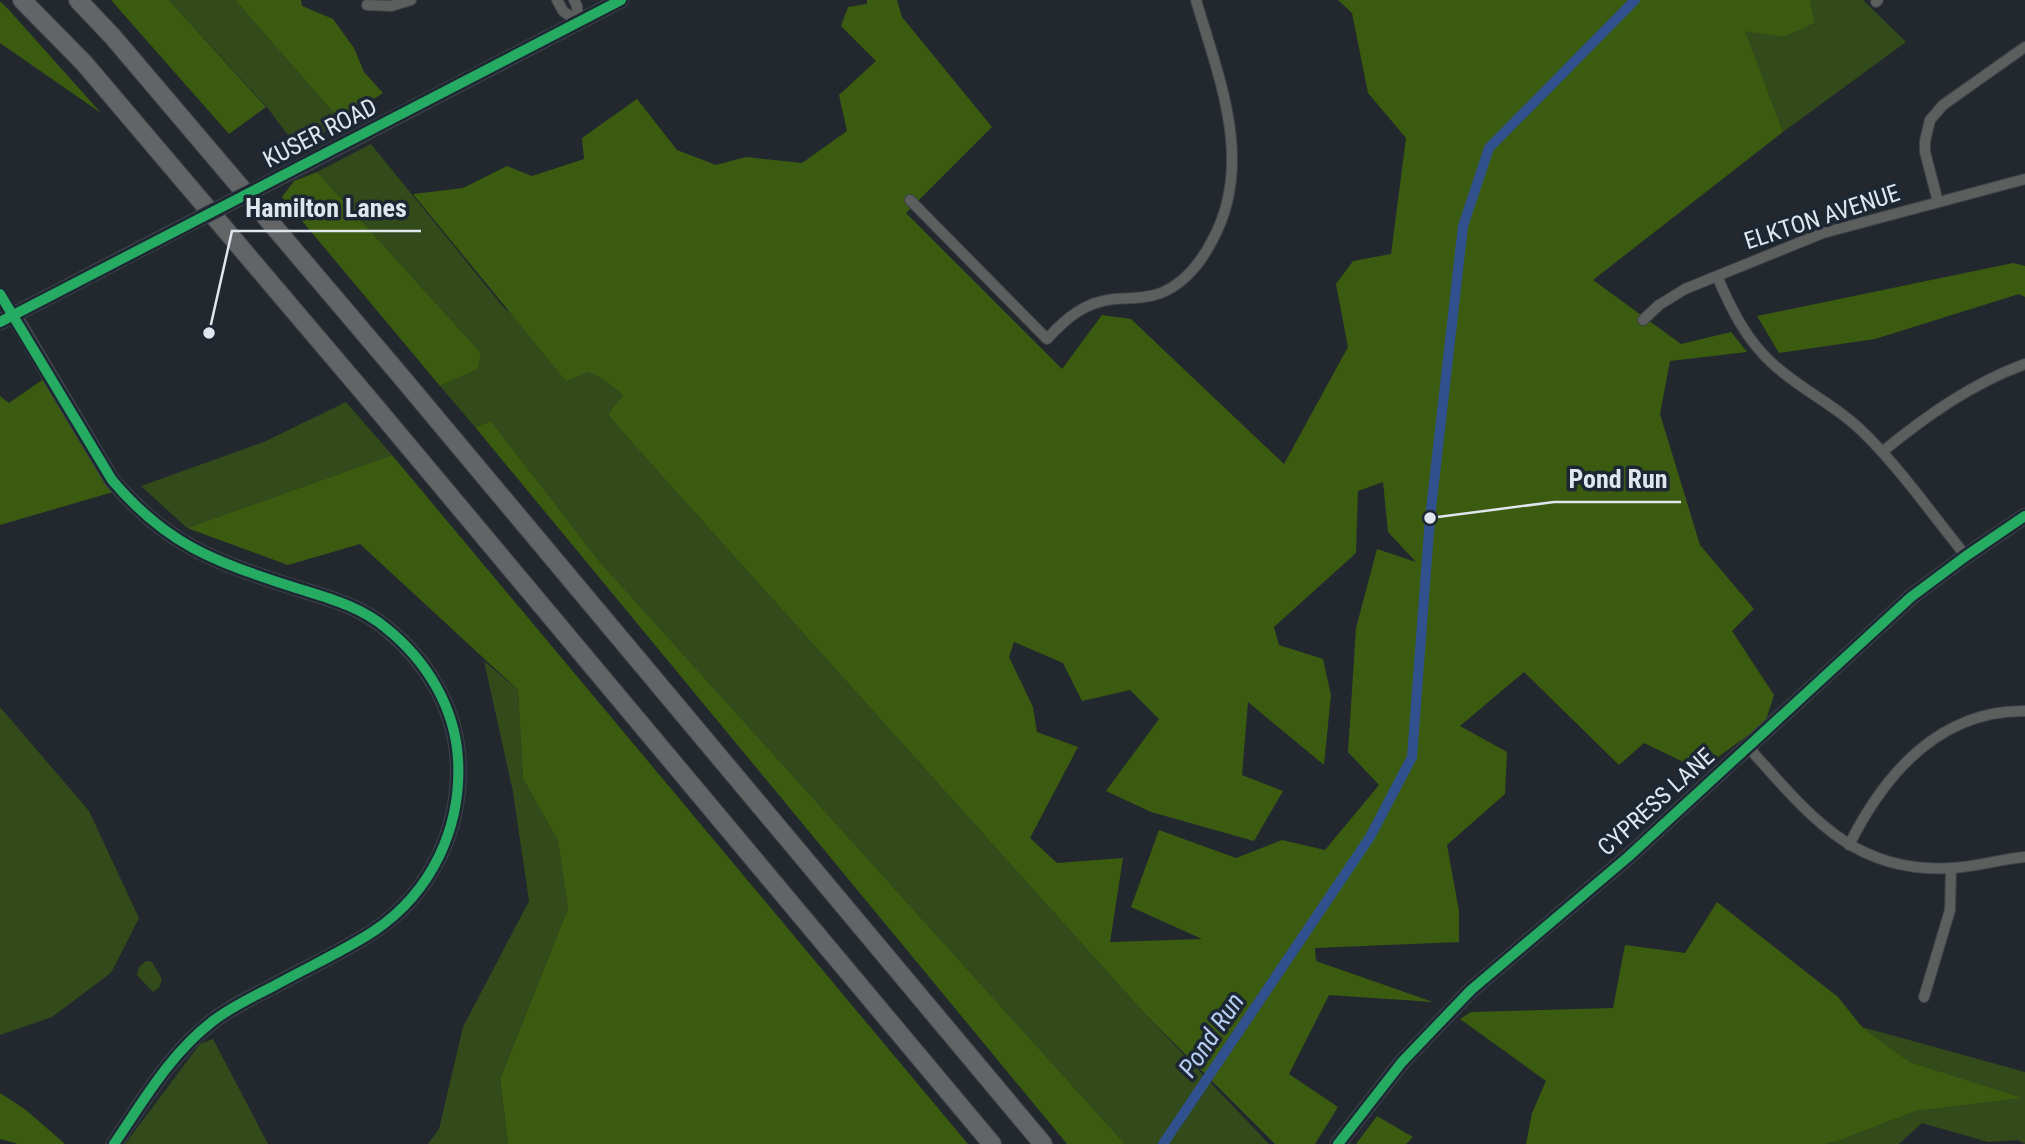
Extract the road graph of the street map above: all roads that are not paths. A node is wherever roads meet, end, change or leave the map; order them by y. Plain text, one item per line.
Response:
1 (22, 0) edge
2 (78, 0) edge
3 (411, 0) edge
4 (557, 0) edge
5 (574, 0) edge
6 (621, 0) edge
7 (1196, 0) edge
8 (368, 5) dead end
9 (578, 22) junction
10 (2025, 47) edge
11 (2025, 179) edge
12 (910, 200) dead end
13 (1938, 202) junction
14 (1717, 276) junction
15 (0, 294) edge
16 (6, 318) edge
17 (1643, 320) dead end
18 (2025, 364) edge
19 (1882, 452) junction
20 (2025, 516) edge
21 (1966, 556) junction
22 (2025, 711) edge
23 (1748, 747) junction
24 (1849, 845) junction
25 (2025, 857) edge
26 (1951, 868) junction
27 (1924, 997) dead end
28 (114, 1144) edge
29 (992, 1144) edge
30 (1043, 1144) edge
31 (1338, 1144) edge

1 - 29 highway
2 - 30 highway
3 - 8 street
4 - 9 street
5 - 9 street
6 - 9 street, KUSER ROAD
7 - 12 street
9 - 16 street, KUSER ROAD, bridge
10 - 13 street
11 - 13 street, ELKTON AVENUE
13 - 14 street, ELKTON AVENUE
14 - 17 street, ELKTON AVENUE
14 - 19 street
15 - 16 street
16 - 28 street
18 - 19 street
19 - 21 street
20 - 21 street, CYPRESS LANE
21 - 23 street, CYPRESS LANE
22 - 24 street
23 - 24 street
23 - 31 street, CYPRESS LANE
24 - 26 street
25 - 26 street
26 - 27 street

